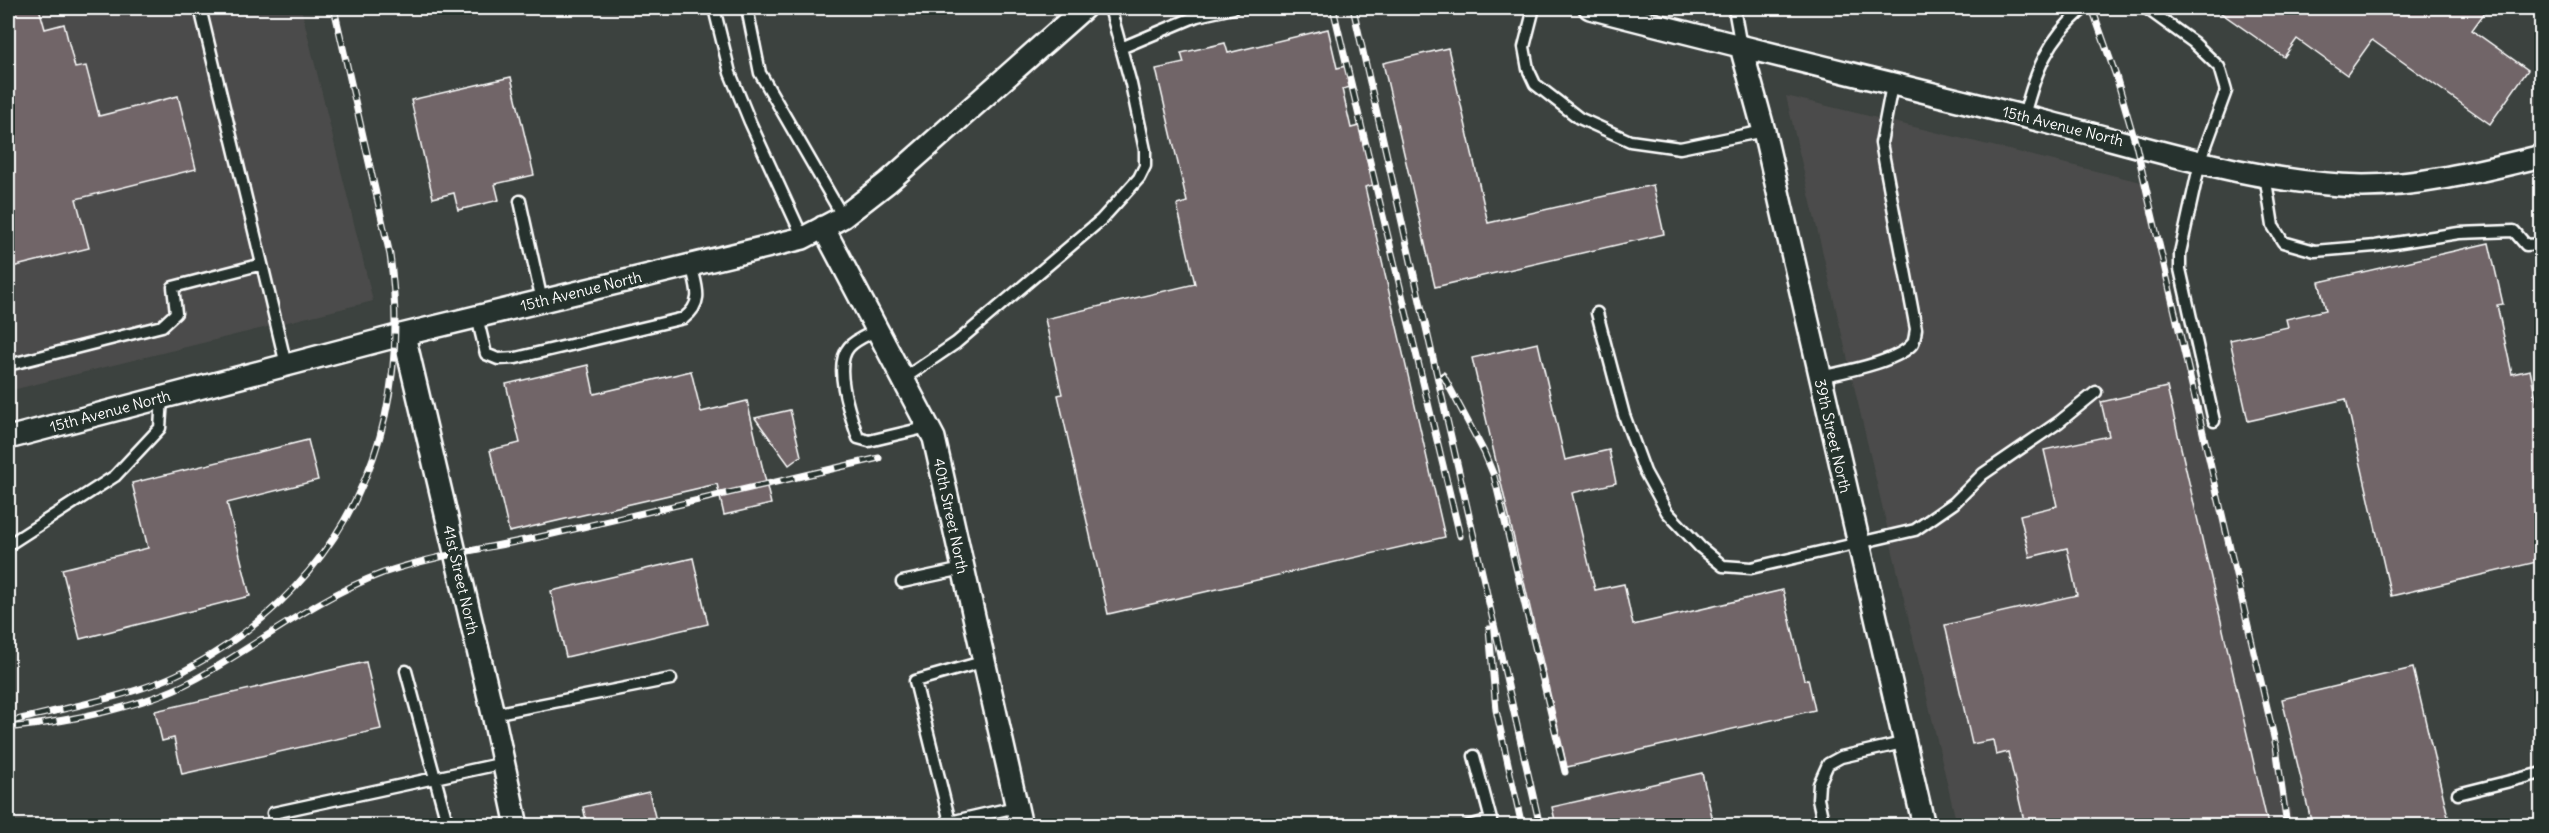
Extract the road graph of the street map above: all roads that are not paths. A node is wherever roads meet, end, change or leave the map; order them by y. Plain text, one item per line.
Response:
1 (200, 8) edge
2 (714, 8) edge
3 (747, 8) edge
4 (1084, 8) edge
5 (1110, 8) edge
6 (1233, 8) edge
7 (1534, 8) edge
8 (1590, 8) edge
9 (1734, 8) edge
10 (2084, 8) edge
11 (2146, 8) edge
12 (1741, 47) junction
13 (1121, 48) junction
14 (1892, 85) junction
15 (2024, 116) junction
16 (1764, 131) junction
17 (2541, 156) edge
18 (2200, 162) junction
19 (2265, 175) junction
20 (520, 201) dead end
21 (843, 216) junction
22 (823, 227) junction
23 (803, 238) junction
24 (2541, 244) edge
25 (262, 264) junction
26 (691, 264) junction
27 (542, 301) junction
28 (1597, 313) dead end
29 (477, 317) junction
30 (877, 330) junction
31 (404, 335) junction
32 (8, 365) edge
33 (286, 365) junction
34 (1820, 377) junction
35 (903, 379) junction
36 (2096, 392) dead end
37 (162, 398) junction
38 (2214, 421) dead end
39 (928, 427) junction
40 (8, 438) edge
41 (8, 545) edge
42 (1858, 545) junction
43 (963, 569) junction
44 (902, 582) dead end
45 (982, 662) junction
46 (406, 671) dead end
47 (671, 679) dead end
48 (493, 714) junction
49 (1907, 742) junction
50 (1474, 756) dead end
51 (504, 763) junction
52 (2541, 773) edge
53 (435, 778) junction
54 (2458, 794) dead end
55 (1018, 816) edge
56 (276, 825) edge
57 (448, 825) edge
58 (517, 825) edge
59 (1468, 825) edge
60 (1824, 825) edge
61 (1924, 825) edge

1 - 25 lane
2 - 23 lane
3 - 21 lane
4 - 21 street, 15th Avenue North
5 - 13 lane
6 - 13 lane
7 - 16 lane
8 - 12 street, 15th Avenue North
9 - 12 lane
10 - 15 lane
11 - 18 lane
12 - 14 street, 15th Avenue North
12 - 16 street, 39th Street North
13 - 35 lane
14 - 15 street, 15th Avenue North
14 - 34 lane
15 - 18 street, 15th Avenue North
16 - 34 street, 39th Street North
17 - 19 street, 15th Avenue North
18 - 19 street, 15th Avenue North
18 - 38 lane
19 - 24 lane
20 - 27 lane
21 - 22 street, 15th Avenue North
22 - 23 street, 15th Avenue North
22 - 30 street, 40th Street North
23 - 26 street, 15th Avenue North
25 - 32 lane
25 - 33 lane
26 - 27 street, 15th Avenue North
26 - 29 lane
27 - 29 street, 15th Avenue North
28 - 42 lane
29 - 31 street, 15th Avenue North
30 - 35 street, 40th Street North
30 - 39 lane
31 - 33 street, 15th Avenue North
31 - 48 street, 41st Street North
33 - 37 street, 15th Avenue North
34 - 42 street, 39th Street North
35 - 39 street, 40th Street North
36 - 42 lane
37 - 40 street, 15th Avenue North
37 - 41 lane
39 - 43 street, 40th Street North
42 - 49 street, 39th Street North
43 - 44 lane
43 - 45 street, 40th Street North
45 - 55 street, 40th Street North
45 - 55 lane
46 - 53 lane
47 - 48 lane
48 - 51 street, 41st Street North
49 - 60 lane
49 - 61 street, 39th Street North
50 - 59 lane
51 - 53 lane
51 - 58 street, 41st Street North
52 - 54 lane
53 - 56 lane
53 - 57 lane

